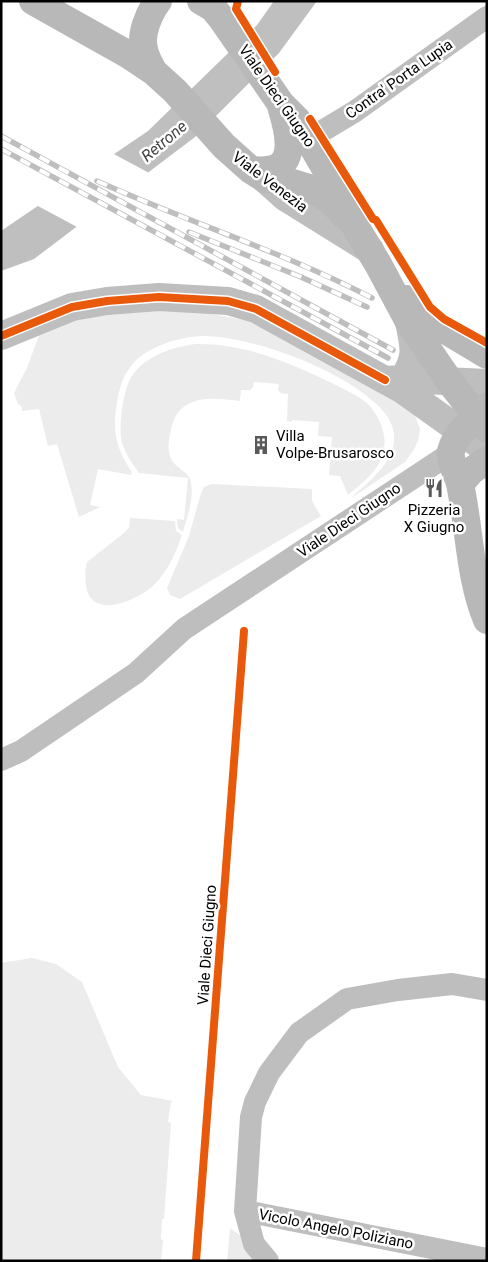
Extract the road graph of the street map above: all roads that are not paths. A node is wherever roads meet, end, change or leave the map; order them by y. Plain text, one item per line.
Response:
1 (33, 1) edge
2 (158, 1) edge
3 (201, 1) edge
4 (226, 17) edge
5 (487, 17) edge
6 (153, 71) junction
7 (273, 94) junction
8 (309, 139) junction
9 (258, 175) junction
10 (355, 226) junction
11 (374, 257) junction
12 (409, 322) junction
13 (1, 336) edge
14 (487, 355) edge
15 (394, 379) junction
16 (450, 382) junction
17 (487, 383) edge
18 (472, 428) edge
19 (487, 450) edge
20 (487, 460) edge
21 (460, 484) junction
22 (487, 620) edge
23 (1, 760) edge
24 (487, 990) edge
25 (245, 1210) junction
26 (487, 1259) edge
27 (268, 1261) edge

1 - 6 main road, Viale Venezia
2 - 6 main road
3 - 4 main road, Viale Dieci Giugno
4 - 7 main road, Viale Dieci Giugno
5 - 8 street, Contra' Porta Lupia
6 - 9 main road, Viale Venezia
7 - 8 main road, Viale Dieci Giugno
7 - 9 main road
8 - 10 main road, Viale Dieci Giugno
9 - 10 main road, Viale Dieci Giugno
9 - 11 street, Viale Venezia
10 - 11 main road, Viale Dieci Giugno
11 - 12 main road, Viale Dieci Giugno
11 - 14 main road, Viale Dieci Giugno
12 - 15 street
12 - 16 main road, Viale Dieci Giugno
13 - 15 street
15 - 16 street
15 - 18 street
16 - 17 street
16 - 18 main road, Viale Dieci Giugno
18 - 19 street
18 - 21 main road
18 - 23 street, Viale Dieci Giugno
20 - 21 main road
21 - 22 main road
24 - 25 street
25 - 26 street, Vicolo Angelo Poliziano
25 - 27 street

